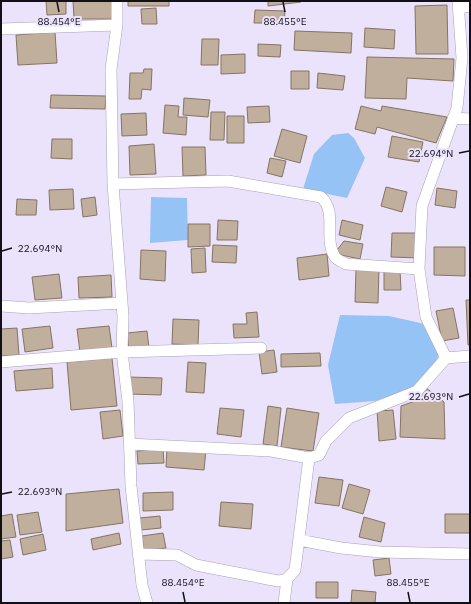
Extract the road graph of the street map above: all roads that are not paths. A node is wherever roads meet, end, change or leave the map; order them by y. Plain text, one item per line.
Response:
1 (117, 1) edge
2 (458, 5) edge
3 (470, 6) edge
4 (117, 25) junction
5 (1, 29) edge
6 (453, 118) junction
7 (470, 119) edge
8 (113, 184) junction
9 (419, 269) junction
10 (122, 303) junction
11 (1, 306) edge
12 (261, 348) dead end
13 (122, 352) junction
14 (470, 356) edge
15 (446, 358) junction
16 (1, 362) edge
17 (130, 444) junction
18 (309, 458) junction
19 (299, 540) junction
20 (138, 554) junction
21 (470, 554) edge
22 (287, 579) junction
23 (147, 603) edge
24 (284, 603) edge

1 - 4 street
2 - 3 street
2 - 6 street
4 - 5 street
4 - 8 street
6 - 7 street
6 - 9 street
8 - 9 street
8 - 10 street
9 - 15 street
10 - 11 street
10 - 13 street
12 - 13 street
13 - 16 street
13 - 17 street
14 - 15 street
15 - 18 street
17 - 18 street
17 - 20 street
18 - 19 street
19 - 21 street
19 - 22 street
20 - 22 street
20 - 23 street
22 - 24 street

